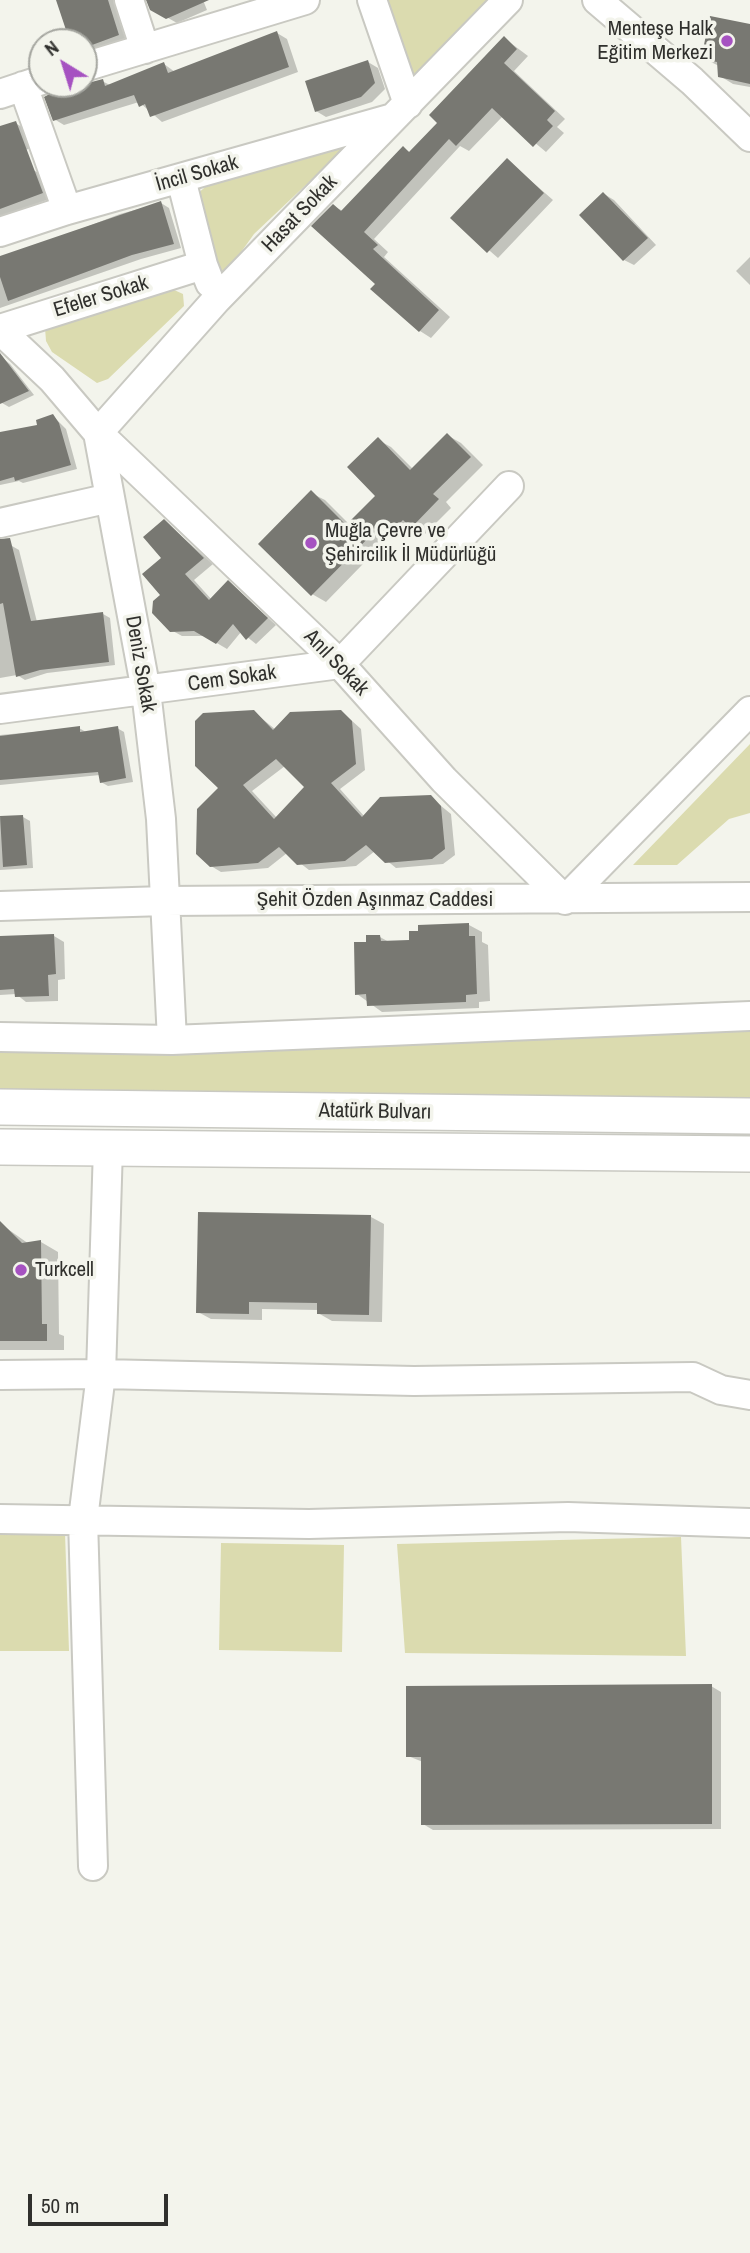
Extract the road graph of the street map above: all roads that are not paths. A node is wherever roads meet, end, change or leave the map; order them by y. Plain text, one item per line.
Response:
1 (129, 0) edge
2 (302, 0) edge
3 (372, 0) edge
4 (508, 0) edge
5 (597, 0) edge
6 (145, 49) junction
7 (98, 63) edge
8 (22, 87) edge
9 (402, 110) junction
10 (750, 137) edge
11 (181, 178) junction
12 (67, 210) junction
13 (0, 232) edge
14 (202, 265) junction
15 (217, 299) junction
16 (0, 330) edge
17 (98, 433) junction
18 (509, 486) dead end
19 (110, 498) junction
20 (0, 523) edge
21 (340, 664) junction
22 (146, 691) junction
23 (0, 709) edge
24 (750, 711) edge
25 (750, 897) edge
26 (565, 900) junction
27 (165, 901) junction
28 (0, 906) edge
29 (750, 1016) edge
30 (0, 1038) edge
31 (172, 1040) junction
32 (0, 1107) edge
33 (750, 1116) edge
34 (0, 1147) edge
35 (108, 1147) junction
36 (750, 1154) edge
37 (101, 1374) junction
38 (0, 1376) edge
39 (750, 1395) edge
40 (0, 1518) edge
41 (83, 1519) junction
42 (750, 1523) edge
43 (93, 1866) dead end

1 - 6 street
2 - 6 street
3 - 9 street
4 - 9 street, Hasat Sokak
5 - 10 street
6 - 7 street
8 - 12 street
9 - 11 street, İncil Sokak
9 - 15 street, Hasat Sokak
11 - 12 street, İncil Sokak
11 - 14 street
12 - 13 street, İncil Sokak
14 - 15 street
14 - 16 street, Efeler Sokak
15 - 17 street, Hasat Sokak
16 - 17 street, Deniz Sokak
17 - 19 street, Deniz Sokak
17 - 21 street, Anıl Sokak
18 - 21 street
19 - 20 street
19 - 22 street, Deniz Sokak
21 - 22 street, Cem Sokak
21 - 26 street, Anıl Sokak
22 - 23 street, Cem Sokak
22 - 27 street, Deniz Sokak
24 - 26 street
25 - 26 street, Şehit Özden Aşınmaz Caddesi
26 - 27 street, Şehit Özden Aşınmaz Caddesi
27 - 28 street, Şehit Özden Aşınmaz Caddesi
27 - 31 street, Deniz Sokak
29 - 31 street
30 - 31 street
32 - 33 main road, Atatürk Bulvarı
34 - 35 main road, Atatürk Bulvarı
35 - 36 main road, Atatürk Bulvarı
35 - 37 street
37 - 38 street
37 - 39 street
37 - 41 street
40 - 41 street
41 - 42 street
41 - 43 street

